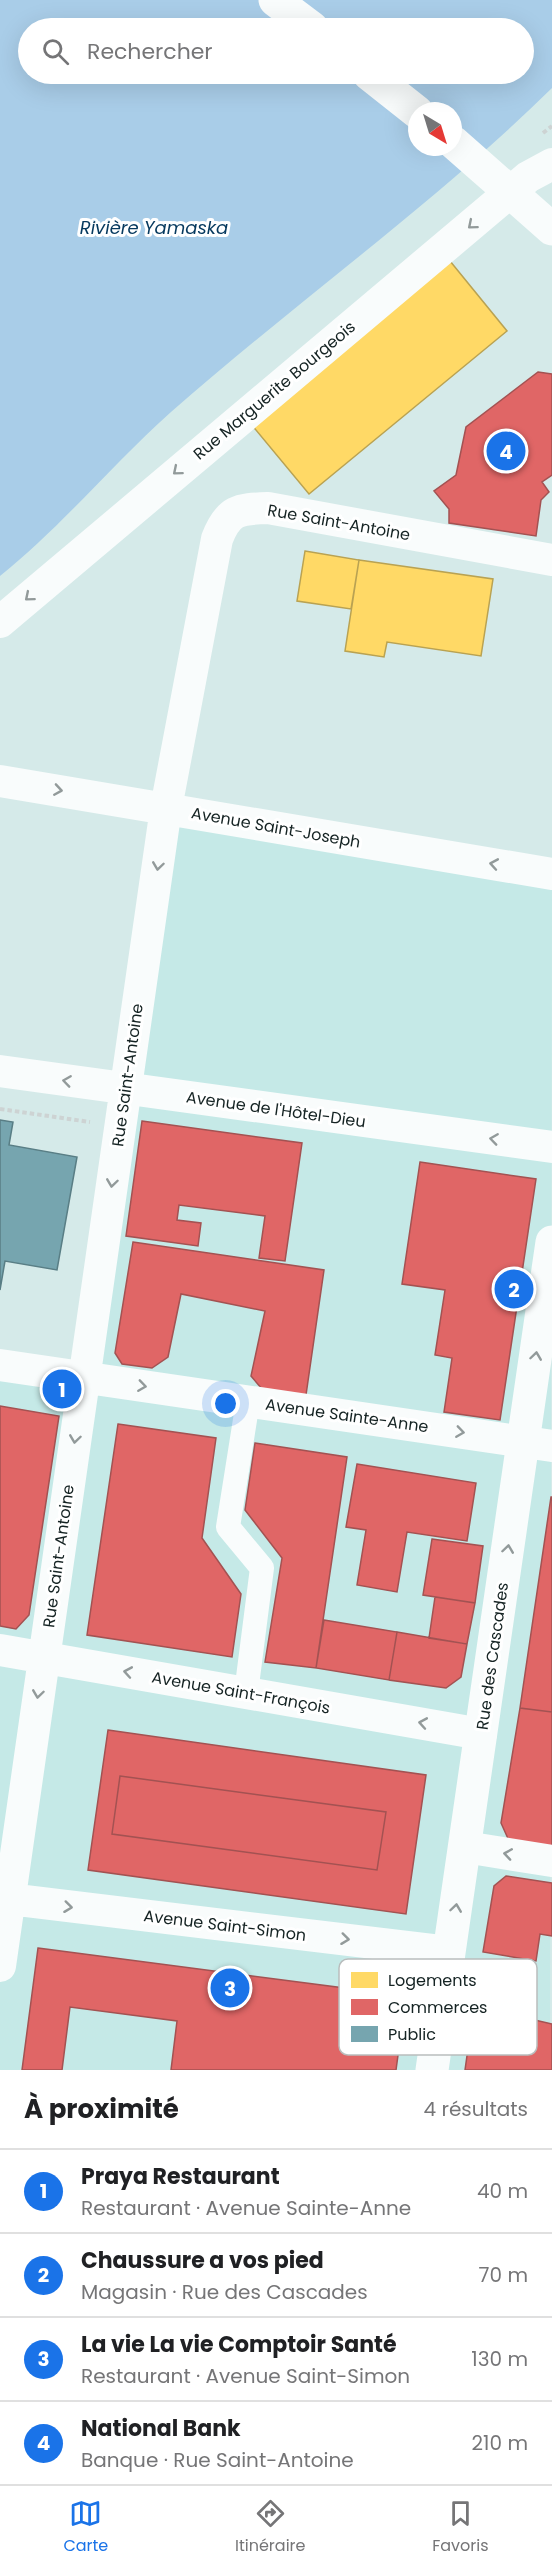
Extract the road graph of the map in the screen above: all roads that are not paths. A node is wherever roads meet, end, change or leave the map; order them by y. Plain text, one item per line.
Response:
1 (275, 0) edge
2 (299, 18) edge
3 (382, 84) edge
4 (408, 105) edge
5 (462, 150) edge
6 (552, 164) edge
7 (552, 229) edge
8 (552, 560) edge
9 (0, 622) edge
10 (0, 780) edge
11 (166, 808) junction
12 (552, 874) edge
13 (0, 1071) edge
14 (125, 1089) junction
15 (552, 1147) edge
16 (552, 1242) edge
17 (0, 1365) edge
18 (84, 1377) junction
19 (248, 1401) junction
20 (538, 1443) edge
21 (0, 1650) edge
22 (44, 1657) junction
23 (246, 1693) junction
24 (481, 1734) junction
25 (465, 1847) junction
26 (552, 1861) edge
27 (5, 1899) edge
28 (449, 1952) junction
29 (448, 1959) edge
30 (0, 1966) edge
31 (434, 2055) edge
32 (432, 2070) edge

1 - 2 street
3 - 4 street
5 - 7 street
6 -> 9 street, Rue Marguerite Bourgeois
8 - 11 street, Rue Saint-Antoine
10 -> 11 street, Avenue Saint-Joseph
12 -> 11 street, Avenue Saint-Joseph
11 -> 14 street, Rue Saint-Antoine
14 -> 13 street, Avenue de l'Hôtel-Dieu
15 -> 14 street, Avenue de l'Hôtel-Dieu
14 -> 18 street, Rue Saint-Antoine
20 -> 16 street, Rue des Cascades
17 - 18 street, Avenue Sainte-Anne
18 -> 19 street, Avenue Sainte-Anne
18 -> 22 street, Rue Saint-Antoine
19 -> 20 street, Avenue Sainte-Anne
19 - 23 street
24 -> 20 street, Rue des Cascades
21 - 22 street, Avenue Saint-François
23 -> 22 street, Avenue Saint-François
22 -> 27 street, Rue Saint-Antoine
24 -> 23 street, Avenue Saint-François
24 - 25 street, Rue des Cascades
26 -> 25 street
28 -> 25 street, Rue des Cascades
27 -> 28 street, Avenue Saint-Simon
27 - 30 street, Rue Saint-Antoine
28 - 29 street, Rue des Cascades
31 - 32 street, Rue des Cascades

